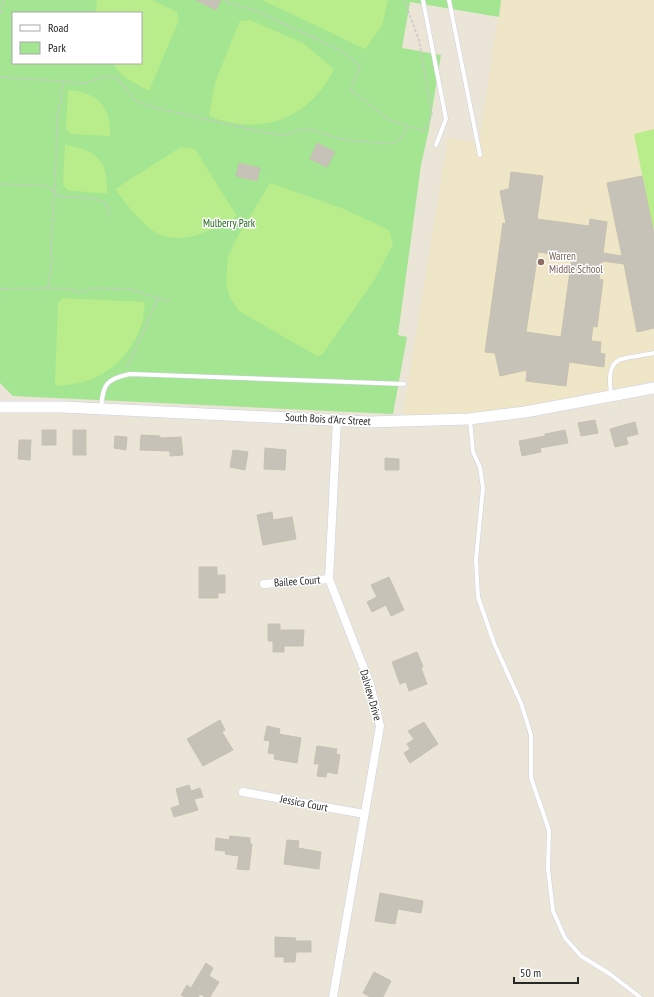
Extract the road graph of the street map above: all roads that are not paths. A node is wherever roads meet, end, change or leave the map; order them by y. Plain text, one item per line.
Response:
1 (423, 0) edge
2 (449, 0) edge
3 (436, 145) dead end
4 (480, 155) dead end
5 (654, 353) edge
6 (404, 384) dead end
7 (654, 388) edge
8 (612, 396) junction
9 (0, 407) edge
10 (101, 409) junction
11 (470, 419) junction
12 (336, 420) junction
13 (329, 579) junction
14 (264, 584) dead end
15 (243, 792) dead end
16 (364, 814) junction
17 (333, 997) edge
18 (640, 997) edge

1 - 3 lane
2 - 4 lane
5 - 8 lane
6 - 10 lane
7 - 8 main road, South Bois d'Arc Street
8 - 11 main road, South Bois d'Arc Street
9 - 10 main road, South Bois d'Arc Street
10 - 12 main road, South Bois d'Arc Street
11 - 12 main road, South Bois d'Arc Street
11 - 18 lane
12 - 13 street, Dalview Drive
13 - 14 street, Bailee Court
13 - 16 street, Dalview Drive
15 - 16 street, Jessica Court
16 - 17 street, Dalview Drive

